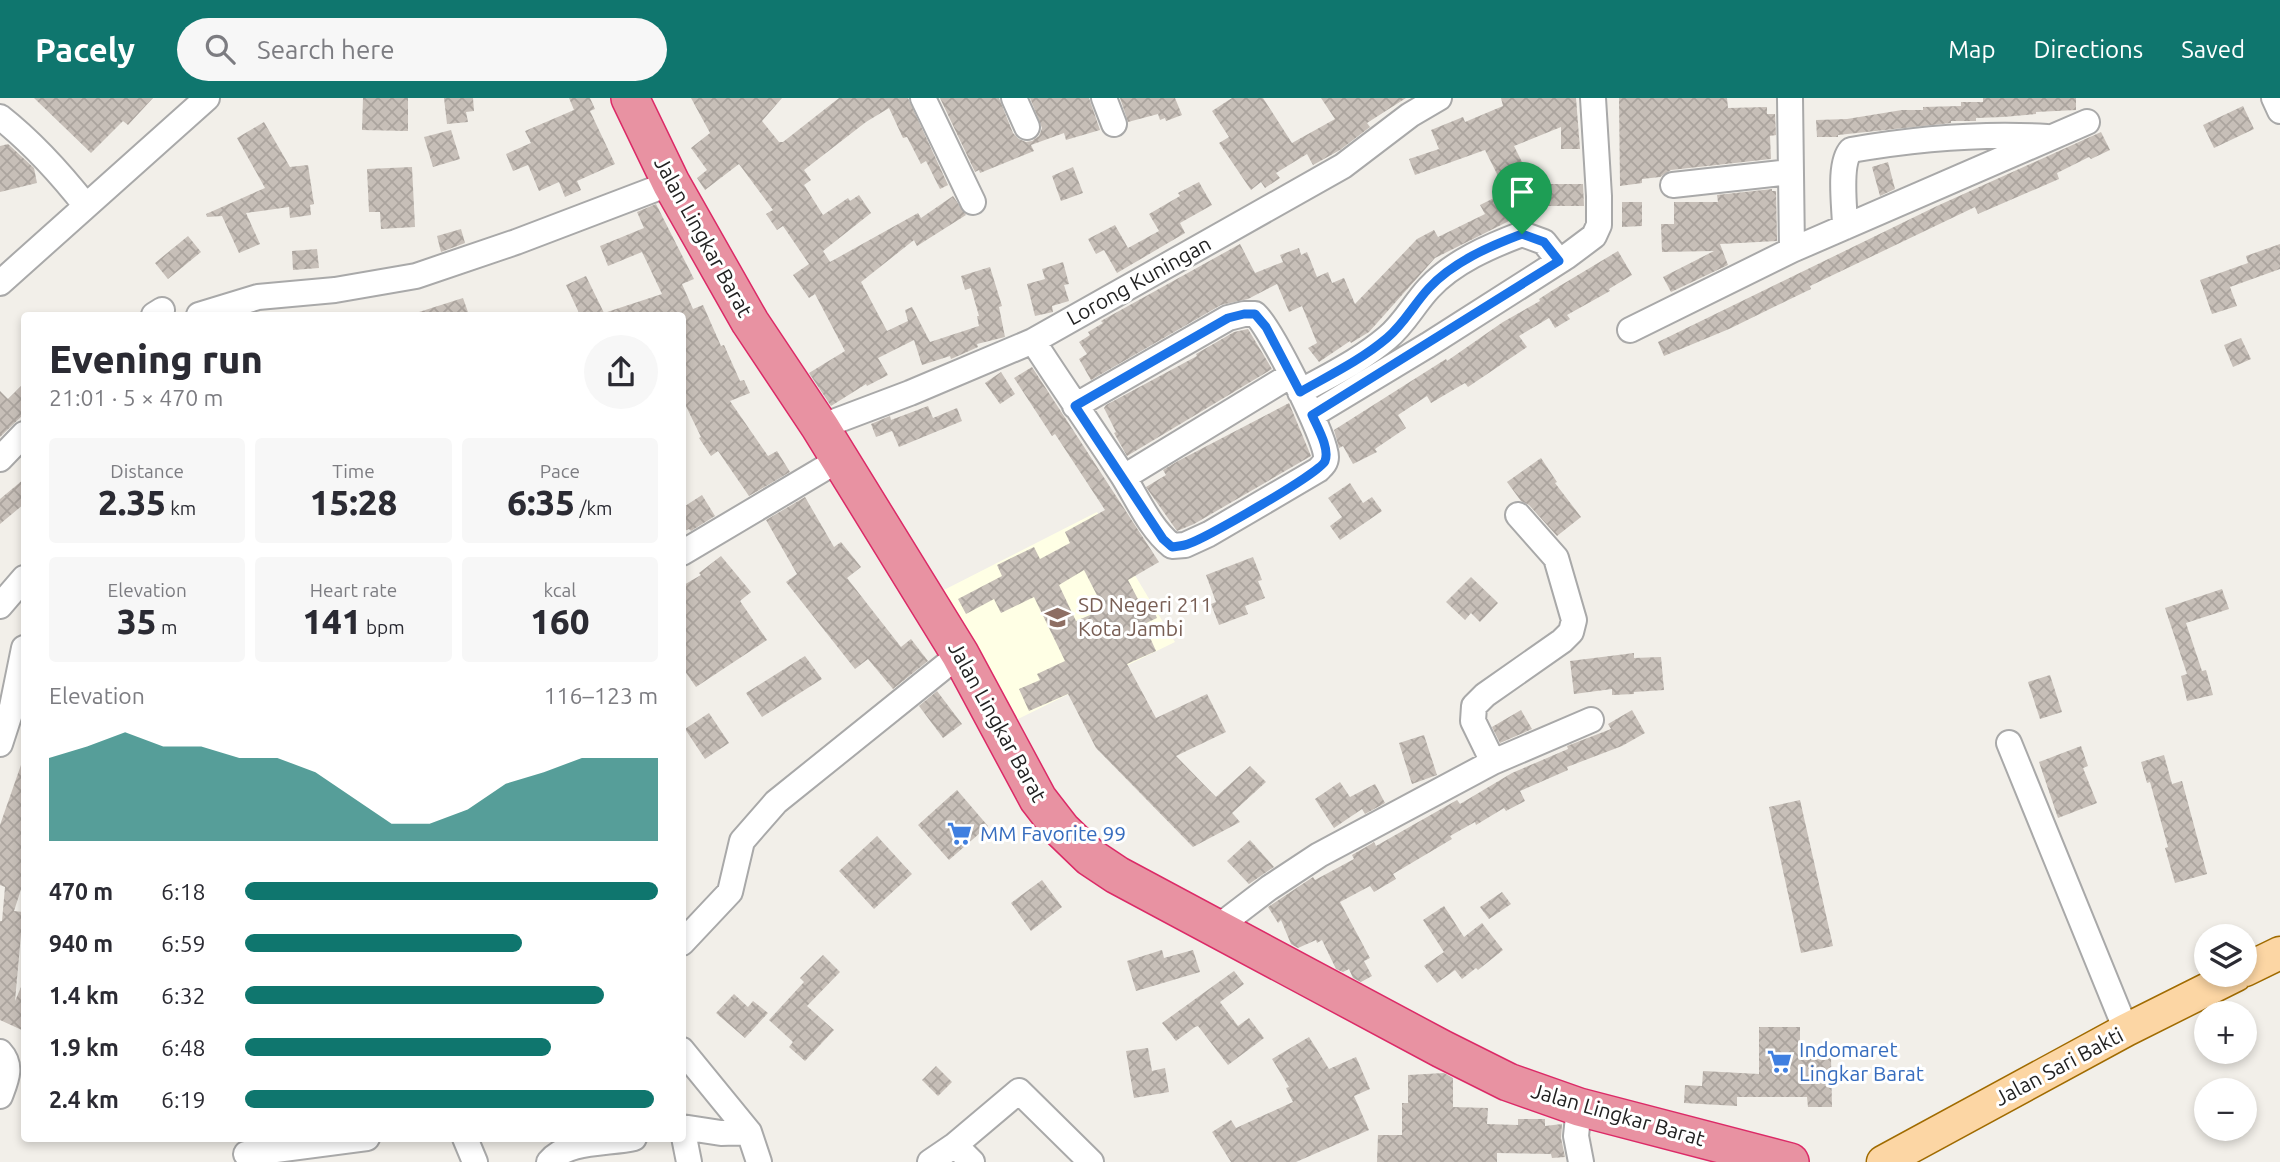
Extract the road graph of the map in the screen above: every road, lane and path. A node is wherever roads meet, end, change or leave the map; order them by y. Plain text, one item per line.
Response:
1 (206, 98) edge
2 (630, 98) edge
3 (923, 98) edge
4 (1014, 98) edge
5 (1104, 98) edge
6 (1439, 98) edge
7 (1593, 98) edge
8 (1790, 98) edge
9 (2274, 98) edge
10 (2280, 111) edge
11 (0, 117) edge
12 (2087, 122) dead end
13 (1114, 124) dead end
14 (1027, 127) dead end
15 (2052, 137) junction
16 (1790, 172) junction
17 (671, 183) junction
18 (1673, 185) dead end
19 (973, 202) dead end
20 (86, 206) junction
21 (1845, 227) junction
22 (1792, 250) junction
23 (1559, 261) junction
24 (0, 283) edge
25 (209, 312) edge
26 (1630, 330) dead end
27 (1033, 341) junction
28 (1295, 384) junction
29 (1075, 406) junction
30 (1312, 415) junction
31 (820, 427) junction
32 (21, 437) edge
33 (0, 459) edge
34 (840, 459) junction
35 (1124, 477) junction
36 (1518, 515) dead end
37 (686, 551) edge
38 (21, 582) edge
39 (0, 606) edge
40 (960, 654) junction
41 (21, 663) edge
42 (1591, 720) dead end
43 (2009, 743) dead end
44 (0, 744) edge
45 (1493, 762) junction
46 (1218, 928) junction
47 (686, 939) edge
48 (2280, 953) edge
49 (2257, 964) edge
50 (2212, 987) edge
51 (2126, 1030) junction
52 (0, 1052) edge
53 (686, 1055) edge
54 (0, 1096) edge
55 (1579, 1107) junction
56 (686, 1128) edge
57 (749, 1132) junction
58 (338, 1142) edge
59 (467, 1142) edge
60 (685, 1142) edge
61 (625, 1147) edge
62 (963, 1153) edge
63 (246, 1154) dead end
64 (1781, 1161) edge
65 (475, 1162) edge
66 (549, 1162) edge
67 (689, 1162) edge
68 (759, 1162) edge
69 (930, 1162) edge
70 (1091, 1162) edge
71 (1581, 1162) edge
72 (1883, 1162) edge

1 - 20 street
2 - 17 highway, Jalan Lingkar Barat
3 - 19 street
4 - 14 street
5 - 13 street
6 - 27 street, Lorong Kuningan
7 - 23 street
8 - 16 street
9 - 10 street
11 - 20 street
12 - 15 street
15 - 21 street
15 - 21 street
16 - 18 street
16 - 22 street
17 - 25 street
17 - 31 highway, Jalan Lingkar Barat
20 - 24 street
21 - 22 street
22 - 26 street
23 - 28 street
23 - 30 street
27 - 29 street
27 - 31 street, Lorong Kuningan
28 - 29 street
28 - 30 street
28 - 35 street
29 - 35 street
30 - 35 street
31 - 34 highway, Jalan Lingkar Barat
32 - 33 street
34 - 37 street
34 - 40 highway, Jalan Lingkar Barat
36 - 45 street
38 - 39 street
40 - 46 highway, Jalan Lingkar Barat
40 - 47 street
41 - 44 street
42 - 45 street
43 - 51 street
45 - 46 street
46 - 55 highway, Jalan Lingkar Barat
48 - 49 main road
50 - 51 main road, Jalan Sari Bakti
51 - 72 main road, Jalan Sari Bakti
52 - 54 street
53 - 57 street
55 - 64 highway, Jalan Lingkar Barat
55 - 71 street
56 - 57 street
57 - 68 street
58 - 63 street
59 - 65 street
60 - 67 street
61 - 66 street
62 - 69 street
62 - 70 street

